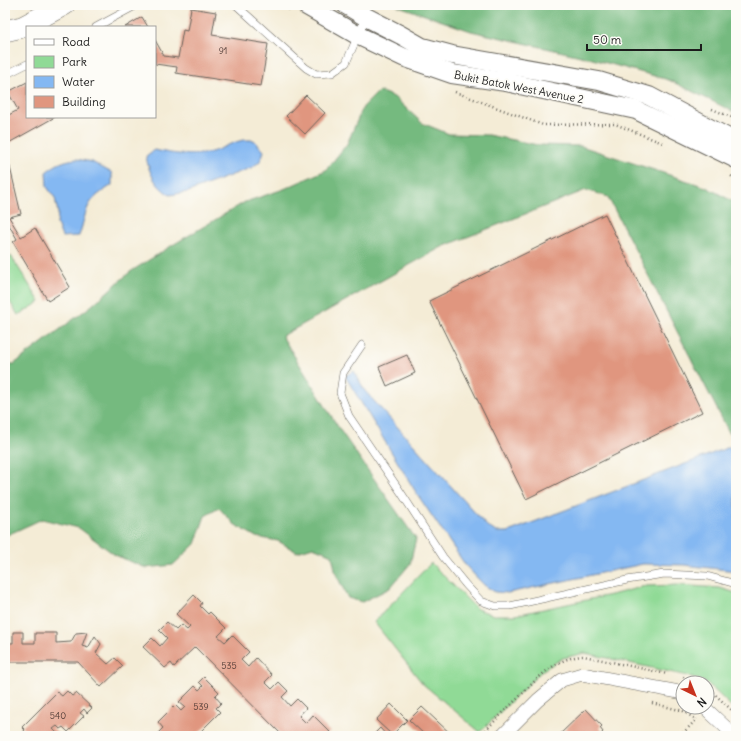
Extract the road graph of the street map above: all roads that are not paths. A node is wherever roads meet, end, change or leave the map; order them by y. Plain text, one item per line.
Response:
1 (64, 5) edge
2 (137, 5) edge
3 (236, 5) edge
4 (305, 5) edge
5 (346, 5) edge
6 (366, 17) junction
7 (98, 26) edge
8 (5, 31) edge
9 (357, 36) junction
10 (26, 65) edge
11 (5, 76) edge
12 (736, 142) edge
13 (732, 167) edge
14 (362, 345) dead end
15 (736, 584) edge
16 (675, 691) edge
17 (712, 715) edge
18 (502, 736) edge
19 (735, 736) edge

1 - 8 main road
2 - 7 lane
3 - 9 lane
4 - 9 main road, Bukit Batok West Avenue 2
5 - 6 main road, Bukit Batok West Avenue 2
6 - 9 lane
6 - 12 main road, Bukit Batok West Avenue 2
9 - 13 main road, Bukit Batok West Avenue 2
10 - 11 lane
14 - 15 lane
16 - 18 street
17 - 19 street

